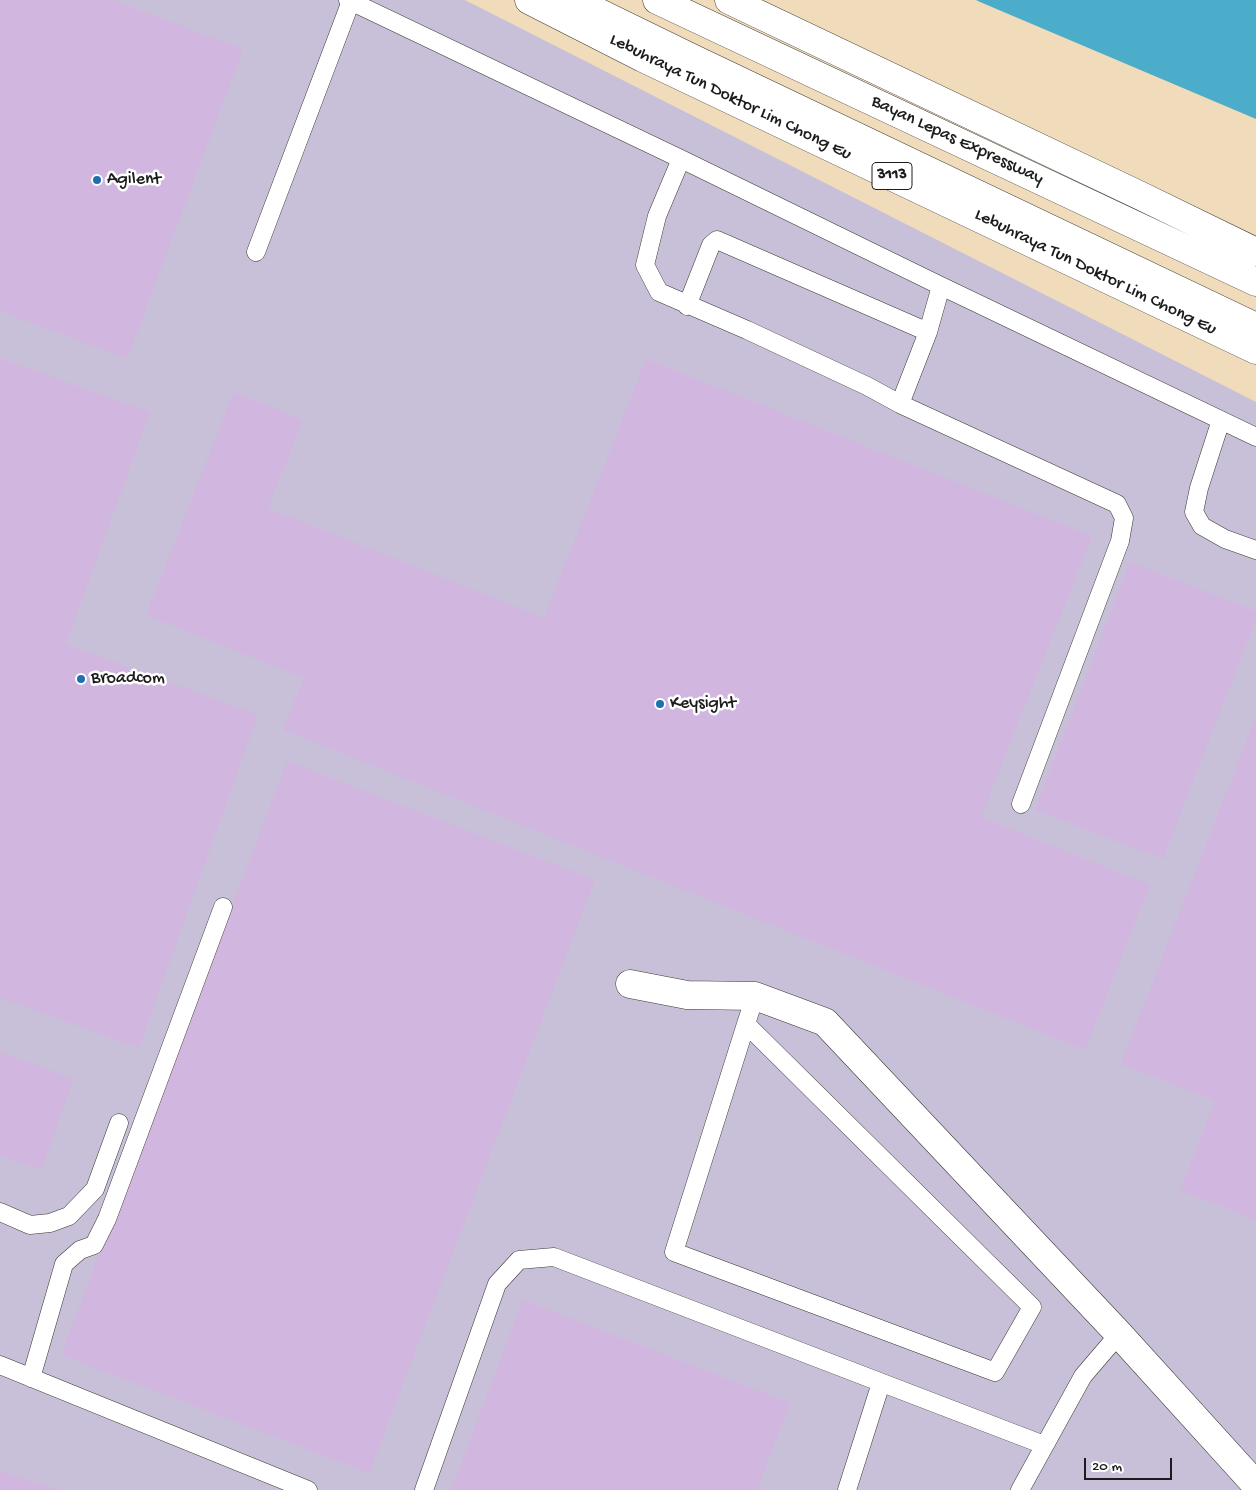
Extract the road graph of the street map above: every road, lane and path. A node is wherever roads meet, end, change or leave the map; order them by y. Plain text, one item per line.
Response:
1 (529, 0) edge
2 (574, 0) edge
3 (657, 0) edge
4 (728, 0) edge
5 (349, 1) edge
6 (681, 158) junction
7 (256, 252) dead end
8 (1256, 252) edge
9 (1256, 282) edge
10 (941, 286) junction
11 (687, 306) junction
12 (1256, 327) edge
13 (928, 332) junction
14 (1256, 350) edge
15 (900, 404) junction
16 (1221, 420) junction
17 (1256, 437) edge
18 (1256, 550) edge
19 (1021, 804) dead end
20 (223, 908) dead end
21 (630, 984) dead end
22 (755, 996) junction
23 (746, 1024) junction
24 (119, 1123) dead end
25 (0, 1212) edge
26 (1119, 1334) junction
27 (0, 1365) edge
28 (31, 1378) junction
29 (882, 1382) junction
30 (1044, 1445) junction
31 (1256, 1485) edge
32 (308, 1490) edge
33 (424, 1490) edge
34 (847, 1490) edge
35 (1020, 1490) edge

1 - 14 main road, Lebuhraya Tun Doktor Lim Chong Eu / 3113
2 - 12 main road, 3113
3 - 9 main road, Bayan Lepas Expressway
4 - 8 main road
5 - 6 lane
5 - 7 lane
6 - 10 lane
6 - 11 lane
10 - 13 lane
10 - 16 lane
11 - 13 lane
11 - 15 lane
13 - 15 lane
15 - 19 lane
16 - 17 lane
16 - 18 lane
20 - 28 lane
21 - 22 main road
22 - 23 lane
22 - 26 main road
23 - 23 lane
24 - 25 lane
26 - 30 lane
26 - 31 main road
27 - 28 lane
28 - 32 lane
29 - 30 lane
29 - 33 lane
29 - 34 lane
30 - 35 lane

